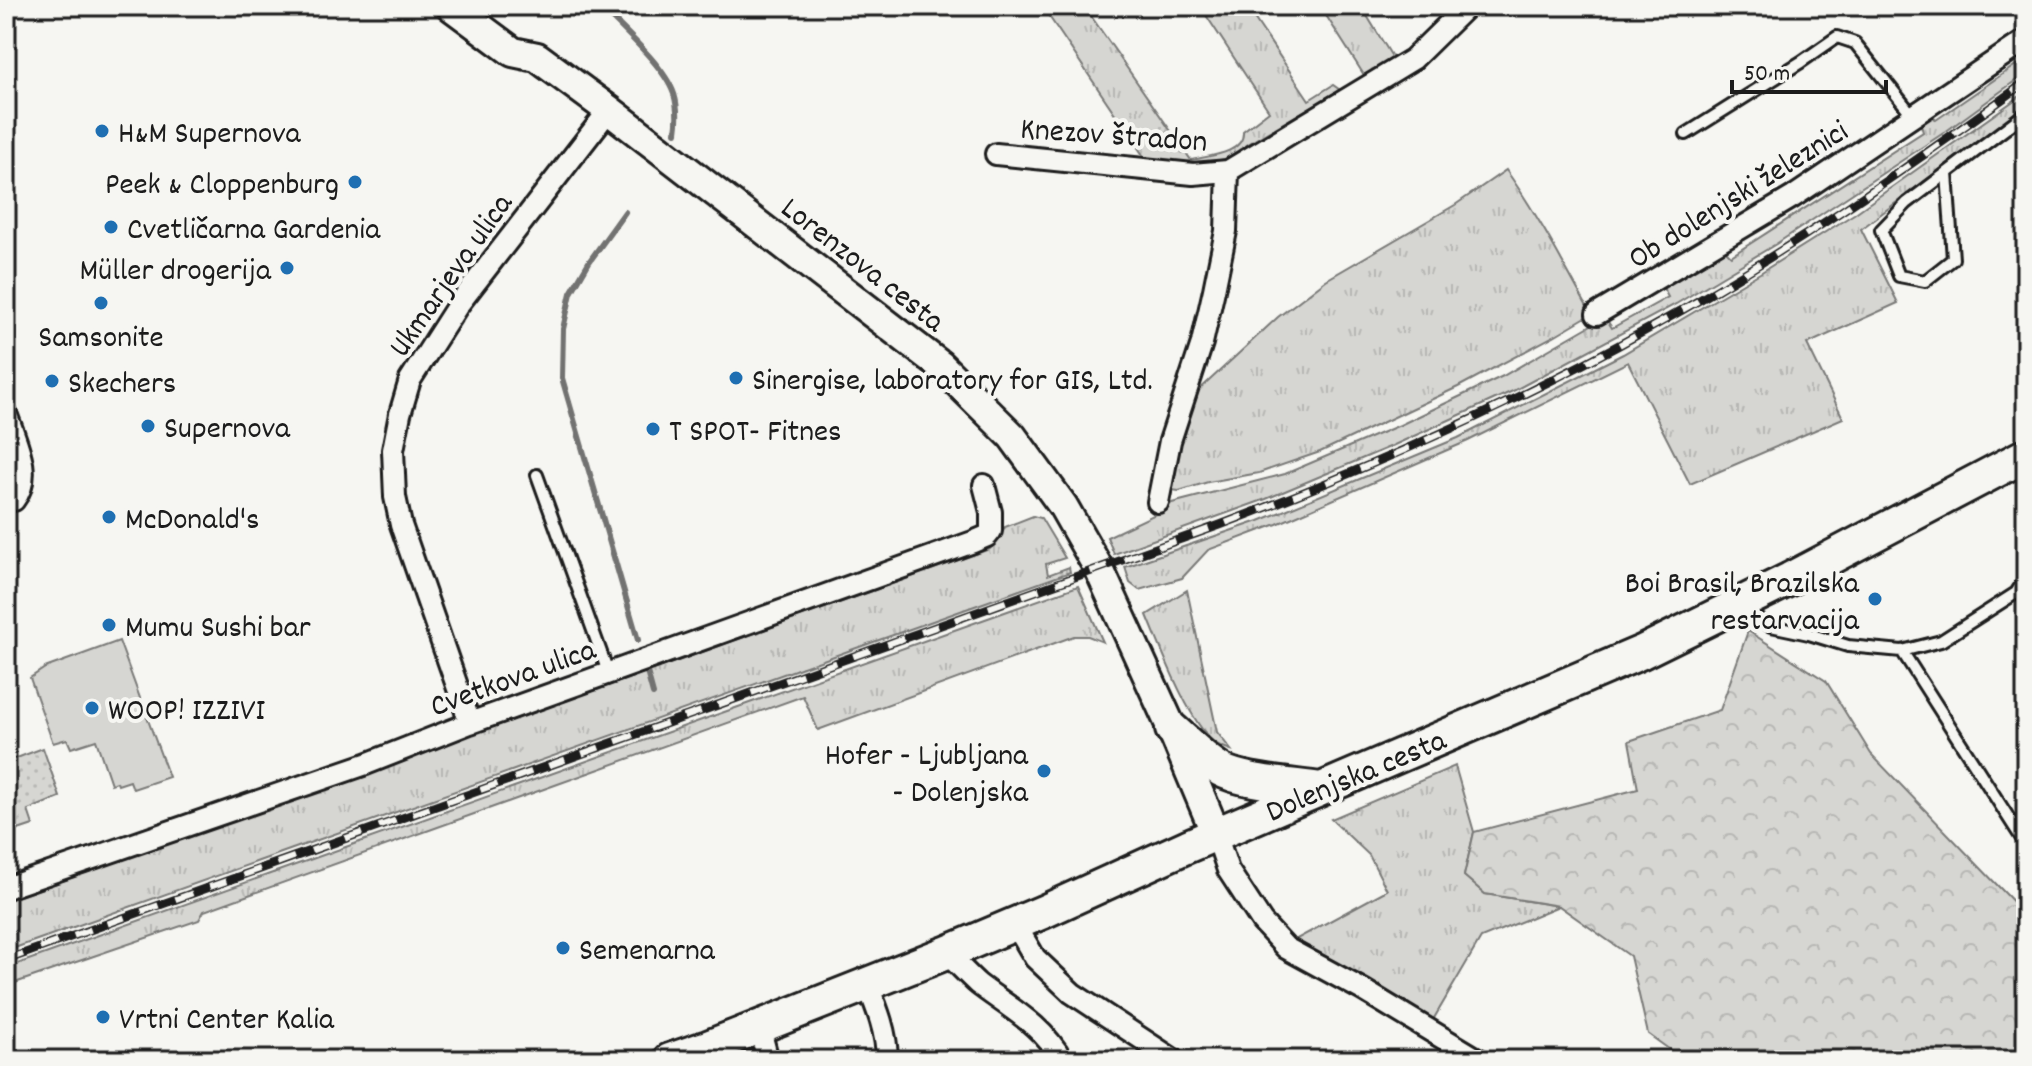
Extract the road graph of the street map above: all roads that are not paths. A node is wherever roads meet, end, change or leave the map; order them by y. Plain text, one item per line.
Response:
1 (451, 6) edge
2 (484, 6) edge
3 (1467, 6) edge
4 (2026, 40) edge
5 (537, 57) junction
6 (609, 110) junction
7 (2026, 113) edge
8 (1914, 117) junction
9 (1686, 134) dead end
10 (996, 154) dead end
11 (1228, 171) junction
12 (1947, 173) junction
13 (1597, 314) dead end
14 (6, 413) edge
15 (2026, 455) edge
16 (14, 460) edge
17 (537, 475) dead end
18 (984, 485) dead end
19 (6, 500) edge
20 (1158, 502) dead end
21 (2026, 578) edge
22 (1734, 606) junction
23 (1902, 651) junction
24 (608, 672) junction
25 (470, 723) junction
26 (1172, 729) junction
27 (1321, 789) junction
28 (1216, 834) junction
29 (2026, 845) edge
30 (6, 888) edge
31 (1015, 924) junction
32 (946, 953) junction
33 (867, 984) junction
34 (759, 1026) junction
35 (670, 1060) edge
36 (768, 1060) edge
37 (887, 1060) edge
38 (1062, 1060) edge
39 (1174, 1060) edge
40 (1479, 1060) edge

1 - 5 street, Lorenzova cesta
2 - 5 street, Lorenzova cesta
3 - 11 street, Knezov štradon
4 - 8 street, Ob dolenjski železnici
5 - 6 street, Lorenzova cesta
6 - 25 street, Ukmarjeva ulica
6 - 26 street, Lorenzova cesta
7 - 12 lane
8 - 9 lane
8 - 13 street, Ob dolenjski železnici
10 - 11 street, Knezov štradon
11 - 20 street, Knezov štradon
12 - 12 lane
14 - 16 street
15 - 22 main road, Dolenjska cesta
16 - 19 street
17 - 24 lane
18 - 24 street, Cvetkova ulica
21 - 23 lane
22 - 23 lane
22 - 27 main road, Dolenjska cesta
23 - 29 lane
24 - 25 street, Cvetkova ulica
25 - 30 street, Cvetkova ulica
26 - 27 main road
26 - 28 street, Lorenzova cesta
27 - 28 main road, Dolenjska cesta
28 - 31 main road, Dolenjska cesta
28 - 40 street
31 - 32 main road, Dolenjska cesta
31 - 39 street
32 - 33 main road, Dolenjska cesta
32 - 38 street
33 - 34 main road, Dolenjska cesta
33 - 37 street
34 - 35 main road, Dolenjska cesta
34 - 36 street

